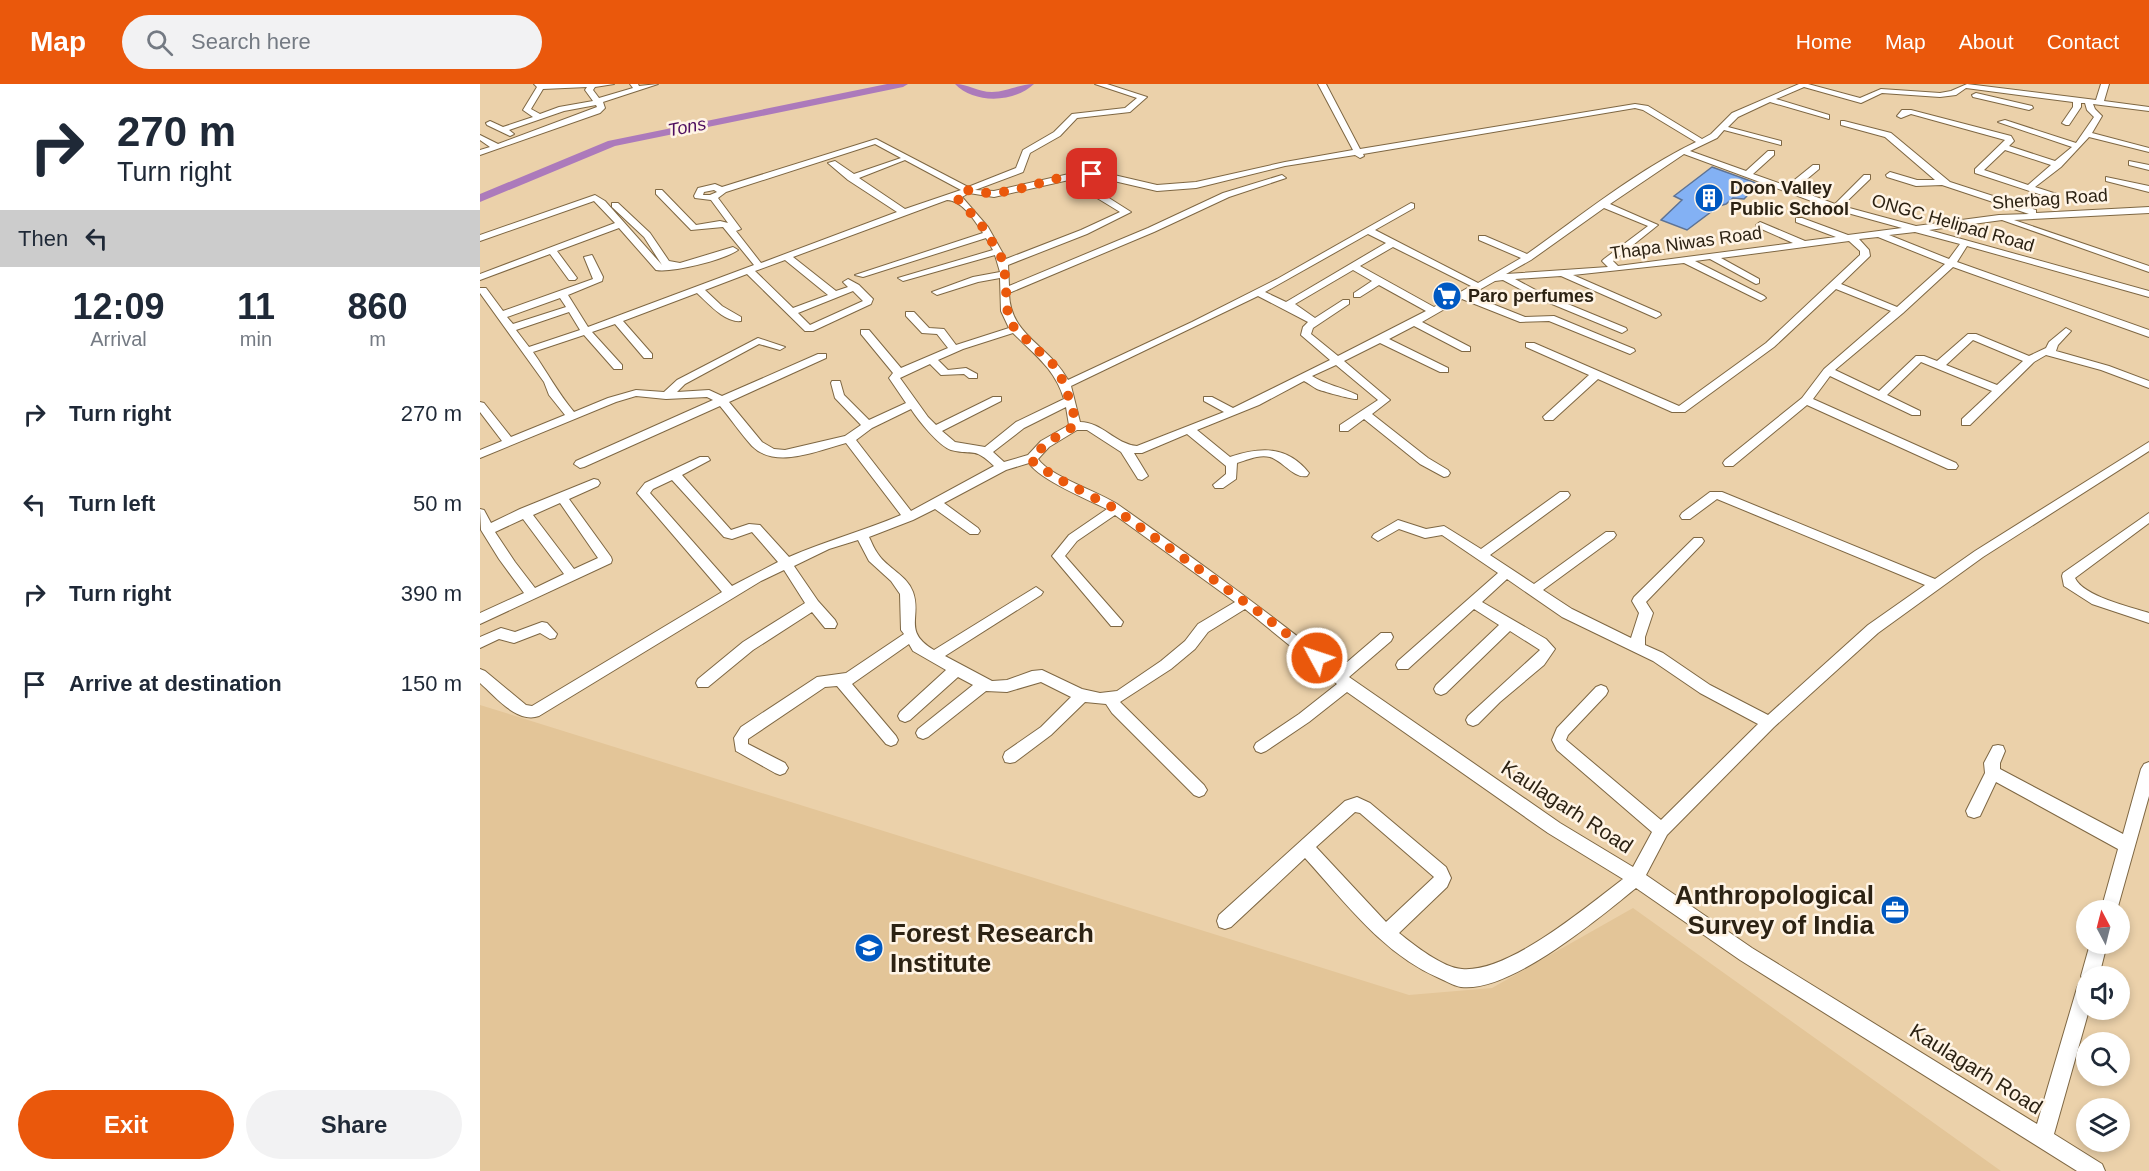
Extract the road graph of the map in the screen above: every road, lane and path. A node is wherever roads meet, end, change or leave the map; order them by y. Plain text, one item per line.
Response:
1 (610, 84) edge
2 (654, 84) edge
3 (1099, 84) edge
4 (1314, 84) edge
5 (2105, 84) edge
6 (539, 85) edge
7 (1323, 85) edge
8 (593, 86) junction
9 (636, 86) edge
10 (1959, 87) edge
11 (1894, 88) edge
12 (1768, 99) junction
13 (598, 101) junction
14 (2077, 101) junction
15 (2090, 103) junction
16 (2100, 104) junction
17 (2147, 107) edge
18 (1645, 108) junction
19 (2029, 108) dead end
20 (1901, 116) dead end
21 (1924, 116) junction
22 (539, 117) junction
23 (1826, 117) dead end
24 (1567, 119) junction
25 (490, 123) dead end
26 (1844, 123) dead end
27 (2066, 123) dead end
28 (1724, 128) junction
29 (503, 130) junction
30 (1990, 132) junction
31 (2086, 134) junction
32 (480, 137) edge
33 (519, 139) junction
34 (1701, 141) junction
35 (1778, 143) dead end
36 (866, 144) junction
37 (2078, 146) junction
38 (496, 147) junction
39 (2004, 147) junction
40 (2149, 150) edge
41 (1683, 151) junction
42 (480, 153) edge
43 (1771, 153) dead end
44 (1359, 154) junction
45 (901, 160) junction
46 (832, 163) dead end
47 (2132, 163) dead end
48 (2058, 165) junction
49 (1816, 167) dead end
50 (2149, 168) edge
51 (1747, 175) junction
52 (1890, 175) dead end
53 (1867, 177) dead end
54 (851, 178) junction
55 (1282, 178) dead end
56 (2109, 179) dead end
57 (1944, 182) junction
58 (1087, 188) dead end
59 (2029, 188) junction
60 (2149, 189) edge
61 (722, 190) junction
62 (1788, 190) junction
63 (659, 192) dead end
64 (961, 193) junction
65 (713, 197) junction
66 (2057, 197) dead end
67 (612, 201) dead end
68 (1603, 204) junction
69 (1411, 206) dead end
70 (1836, 207) junction
71 (2149, 210) edge
72 (903, 213) junction
73 (2041, 214) junction
74 (1999, 218) junction
75 (1799, 220) dead end
76 (1977, 221) junction
77 (620, 224) junction
78 (1760, 225) dead end
79 (1366, 230) junction
80 (1918, 230) junction
81 (987, 235) junction
82 (1881, 235) junction
83 (480, 238) edge
84 (1482, 238) dead end
85 (1850, 239) junction
86 (1967, 243) junction
87 (1392, 244) junction
88 (1804, 244) junction
89 (1983, 244) junction
90 (737, 247) junction
91 (552, 250) junction
92 (998, 251) junction
93 (1710, 255) junction
94 (589, 257) dead end
95 (787, 257) junction
96 (1528, 258) junction
97 (1685, 259) junction
98 (1952, 262) junction
99 (760, 263) junction
100 (1352, 266) junction
101 (1005, 269) junction
102 (1616, 269) junction
103 (2149, 269) edge
104 (749, 271) junction
105 (1563, 274) junction
106 (860, 275) dead end
107 (481, 277) edge
108 (572, 278) dead end
109 (1493, 278) junction
110 (1505, 278) junction
111 (903, 279) dead end
112 (1378, 281) junction
113 (1756, 281) dead end
114 (1835, 285) junction
115 (1477, 286) junction
116 (2149, 288) edge
117 (698, 289) junction
118 (483, 290) dead end
119 (1006, 291) junction
120 (937, 292) dead end
121 (1258, 292) junction
122 (833, 294) junction
123 (2149, 294) edge
124 (563, 295) junction
125 (1357, 295) dead end
126 (1461, 295) junction
127 (1761, 298) dead end
128 (1346, 302) dead end
129 (1290, 307) junction
130 (572, 308) junction
131 (1432, 311) junction
132 (1899, 311) junction
133 (791, 312) junction
134 (910, 314) dead end
135 (502, 315) junction
136 (1656, 315) dead end
137 (737, 319) dead end
138 (616, 320) junction
139 (1315, 322) junction
140 (1414, 322) junction
141 (511, 328) junction
142 (1015, 329) junction
143 (1622, 330) dead end
144 (586, 331) junction
145 (2066, 331) dead end
146 (865, 332) dead end
147 (2149, 334) edge
148 (1382, 340) junction
149 (1530, 345) dead end
150 (780, 346) dead end
151 (954, 349) junction
152 (1466, 349) dead end
153 (526, 351) junction
154 (1630, 351) dead end
155 (2050, 352) junction
156 (648, 356) dead end
157 (822, 356) dead end
158 (931, 359) junction
159 (2030, 360) junction
160 (1335, 361) junction
161 (1940, 364) junction
162 (618, 367) dead end
163 (1443, 370) dead end
164 (1828, 371) junction
165 (899, 373) junction
166 (1597, 374) junction
167 (973, 376) dead end
168 (1304, 376) junction
169 (836, 383) dead end
170 (1065, 385) junction
171 (2149, 385) edge
172 (1999, 390) junction
173 (1881, 395) junction
174 (666, 396) junction
175 (1353, 398) dead end
176 (996, 399) dead end
177 (1208, 399) dead end
178 (1806, 400) junction
179 (1070, 401) junction
180 (723, 402) junction
181 (480, 405) edge
182 (911, 405) junction
183 (1233, 412) junction
184 (1916, 413) dead end
185 (1365, 414) junction
186 (572, 417) junction
187 (1549, 417) dead end
188 (1966, 422) dead end
189 (868, 425) junction
190 (1075, 426) junction
191 (1344, 428) dead end
192 (1188, 429) junction
193 (934, 430) junction
194 (849, 439) junction
195 (509, 442) junction
196 (2149, 446) edge
197 (1125, 449) junction
198 (986, 452) junction
199 (480, 454) edge
200 (1032, 458) junction
201 (704, 460) dead end
202 (1228, 462) junction
203 (580, 464) dead end
204 (1729, 464) dead end
205 (1952, 466) dead end
206 (1002, 467) junction
207 (1303, 473) dead end
208 (1444, 473) dead end
209 (674, 474) junction
210 (1142, 476) dead end
211 (594, 483) dead end
212 (1219, 485) dead end
213 (1564, 495) dead end
214 (562, 497) junction
215 (934, 502) junction
216 (1116, 509) junction
217 (524, 512) junction
218 (480, 513) edge
219 (1686, 516) dead end
220 (909, 517) junction
221 (2149, 517) edge
222 (487, 530) junction
223 (974, 531) dead end
224 (862, 535) junction
225 (1610, 535) dead end
226 (1378, 537) dead end
227 (1698, 541) dead end
228 (1481, 555) junction
229 (786, 564) junction
230 (1506, 573) junction
231 (573, 577) junction
232 (1935, 584) junction
233 (1533, 591) junction
234 (730, 592) junction
235 (1036, 592) dead end
236 (533, 594) junction
237 (1245, 602) junction
238 (1472, 602) junction
239 (813, 605) junction
240 (2149, 618) edge
241 (480, 619) edge
242 (1116, 622) dead end
243 (830, 624) dead end
244 (1509, 624) junction
245 (550, 634) dead end
246 (910, 637) junction
247 (1386, 637) dead end
248 (480, 643) edge
249 (1639, 649) junction
250 (933, 657) junction
251 (1403, 665) dead end
252 (957, 669) junction
253 (480, 675) edge
254 (1343, 680) junction
255 (841, 681) junction
256 (703, 684) dead end
257 (983, 685) junction
258 (1441, 689) dead end
259 (1601, 691) dead end
260 (1083, 695) junction
261 (1111, 699) junction
262 (905, 716) dead end
263 (1473, 720) dead end
264 (1769, 723) junction
265 (923, 733) dead end
266 (891, 740) dead end
267 (1260, 747) dead end
268 (1998, 751) dead end
269 (1010, 757) dead end
270 (780, 768) dead end
271 (2149, 769) edge
272 (1993, 773) junction
273 (1199, 790) dead end
274 (1974, 812) dead end
275 (1661, 830) junction
276 (2127, 845) junction
277 (1305, 847) junction
278 (1636, 878) junction
279 (2112, 900) edge
280 (1226, 921) dead end
281 (1386, 933) junction
282 (2077, 1020) edge
283 (2043, 1138) junction
284 (2095, 1171) edge

1 - 8 street
2 - 9 street
3 - 64 street
4 - 7 street
5 - 16 street
6 - 8 street
6 - 22 street
7 - 44 street
8 - 13 street
9 - 13 street
10 - 11 street
10 - 14 street
10 - 19 street
11 - 12 street
11 - 21 street
12 - 23 street
12 - 28 street
13 - 22 street
13 - 33 street
14 - 15 street
14 - 27 street
15 - 16 street
15 - 31 street
16 - 17 street
18 - 24 street
18 - 24 street
18 - 34 street
20 - 21 street
21 - 30 street
22 - 29 street
24 - 44 street
25 - 29 street
26 - 57 street
28 - 34 street
28 - 35 street
29 - 33 street
30 - 37 street
30 - 39 street
31 - 37 street
31 - 40 street
32 - 38 street
33 - 38 street
34 - 41 street
36 - 45 street
36 - 61 street
36 - 64 street
37 - 48 street
38 - 42 street
39 - 48 street
39 - 59 street
41 - 51 street, ONGC Helipad Road
41 - 68 street
43 - 51 street
44 - 64 street
45 - 54 street
45 - 64 street
46 - 54 street
47 - 50 street
48 - 59 street
49 - 62 street
51 - 62 street, ONGC Helipad Road
52 - 57 street
53 - 70 street
54 - 72 street
55 - 119 street
56 - 60 street
57 - 73 street
58 - 101 street
59 - 66 street
61 - 65 street
61 - 65 street
62 - 70 street, ONGC Helipad Road
63 - 90 street
64 - 72 street
64 - 81 street
65 - 99 street
67 - 90 street
68 - 96 street
68 - 102 street
69 - 79 street
70 - 80 street, ONGC Helipad Road
71 - 73 street, Sherbag Road
72 - 95 street
73 - 74 street, Sherbag Road
74 - 76 street, Sherbag Road
74 - 103 street
75 - 85 street
76 - 80 street, Sherbag Road
76 - 89 street
77 - 83 street
77 - 90 street
77 - 91 street
78 - 88 street
79 - 87 street
79 - 121 street
80 - 82 street, Thapa Niwas Road
80 - 86 street, ONGC Helipad Road
81 - 92 street
81 - 106 street
82 - 85 street, Thapa Niwas Road
82 - 98 street
84 - 96 street
85 - 88 street, Thapa Niwas Road
85 - 114 street
86 - 89 street
86 - 98 street
86 - 123 street, ONGC Helipad Road
87 - 100 street
87 - 115 street
88 - 93 street, Thapa Niwas Road
89 - 116 street
90 - 99 street
91 - 107 street
91 - 108 street
92 - 101 street
92 - 111 street
93 - 97 street, Thapa Niwas Road
93 - 113 street
94 - 124 street
95 - 99 street
95 - 122 street
96 - 109 street
97 - 102 street, Thapa Niwas Road
97 - 127 street
98 - 132 street
98 - 147 street
99 - 104 street
100 - 112 street
100 - 129 street
101 - 119 street
101 - 120 street
102 - 105 street, Thapa Niwas Road
104 - 117 street
104 - 133 street
105 - 110 street, Thapa Niwas Road
105 - 136 street
109 - 110 street, Thapa Niwas Road
109 - 115 street
110 - 143 street
112 - 125 street
112 - 131 street
114 - 132 street
114 - 166 street
115 - 126 street
117 - 137 street
117 - 138 street
118 - 135 street
119 - 142 street
121 - 129 street
121 - 170 street
122 - 133 street
122 - 133 street
124 - 130 street
124 - 135 street
126 - 131 street
126 - 154 street
128 - 139 street
129 - 139 street
130 - 141 street
130 - 144 street
131 - 140 street
132 - 164 street
134 - 151 street
135 - 141 street
138 - 144 street
138 - 156 street
139 - 160 street
140 - 148 street
140 - 152 street
141 - 153 street
142 - 151 street
142 - 170 street
144 - 153 street
144 - 162 street
145 - 155 street
146 - 165 street
148 - 160 street
148 - 163 street
149 - 166 street
150 - 174 street
151 - 158 street
153 - 186 street
155 - 159 street
155 - 171 street
157 - 180 street
158 - 165 street
158 - 167 street
159 - 161 street
159 - 172 street
160 - 168 street
160 - 185 street
161 - 172 street
161 - 173 street
164 - 173 street
164 - 178 street
165 - 182 street
166 - 187 street
168 - 175 street
168 - 183 street
169 - 189 street
170 - 179 street
172 - 188 street
173 - 184 street
174 - 180 street
174 - 186 street
176 - 193 street
177 - 183 street
178 - 204 street
178 - 205 street
179 - 190 street
179 - 198 street
180 - 194 street
180 - 203 street
181 - 195 street
182 - 189 street
182 - 193 street
183 - 192 street
185 - 191 street
185 - 208 street
186 - 195 street
189 - 194 street
190 - 197 street
190 - 200 street
192 - 197 street
192 - 202 street
193 - 198 street
194 - 220 street
195 - 199 street
196 - 232 street
197 - 210 street
198 - 206 street
200 - 206 street
200 - 216 street, Kaulagarh Road
201 - 209 street
202 - 207 street
202 - 212 street
206 - 215 street
209 - 229 street
209 - 234 street
211 - 214 street
213 - 228 street
214 - 217 street
214 - 231 street
215 - 220 street
215 - 223 street
216 - 237 street, Kaulagarh Road
216 - 242 street
217 - 222 street
217 - 231 street
218 - 222 street
219 - 232 street
220 - 224 street
221 - 240 street
222 - 236 street
224 - 229 street
224 - 246 street
225 - 233 street
226 - 228 street
227 - 249 street
228 - 230 street
229 - 234 street
229 - 239 street
230 - 233 street
230 - 238 street
231 - 236 street
232 - 264 street
233 - 249 street
234 - 253 street
235 - 250 street
236 - 241 street
237 - 254 street, Kaulagarh Road
237 - 261 street
238 - 244 street
238 - 251 street
239 - 243 street
239 - 256 street
244 - 258 street
244 - 263 street
245 - 248 street
246 - 250 street
246 - 255 street
247 - 254 street
249 - 264 street
250 - 252 street
252 - 257 street
252 - 262 street
254 - 267 street
254 - 278 street, Kaulagarh Road
255 - 266 street
255 - 270 street
257 - 260 street
257 - 265 street
259 - 275 street
260 - 261 street
260 - 269 street
261 - 273 street
264 - 275 street
268 - 272 street
271 - 276 street
272 - 274 street
272 - 276 street
275 - 278 street
276 - 279 street
277 - 280 street
277 - 281 street
277 - 281 street
278 - 281 street
278 - 283 street, Kaulagarh Road
282 - 283 street
283 - 284 street, Kaulagarh Road

